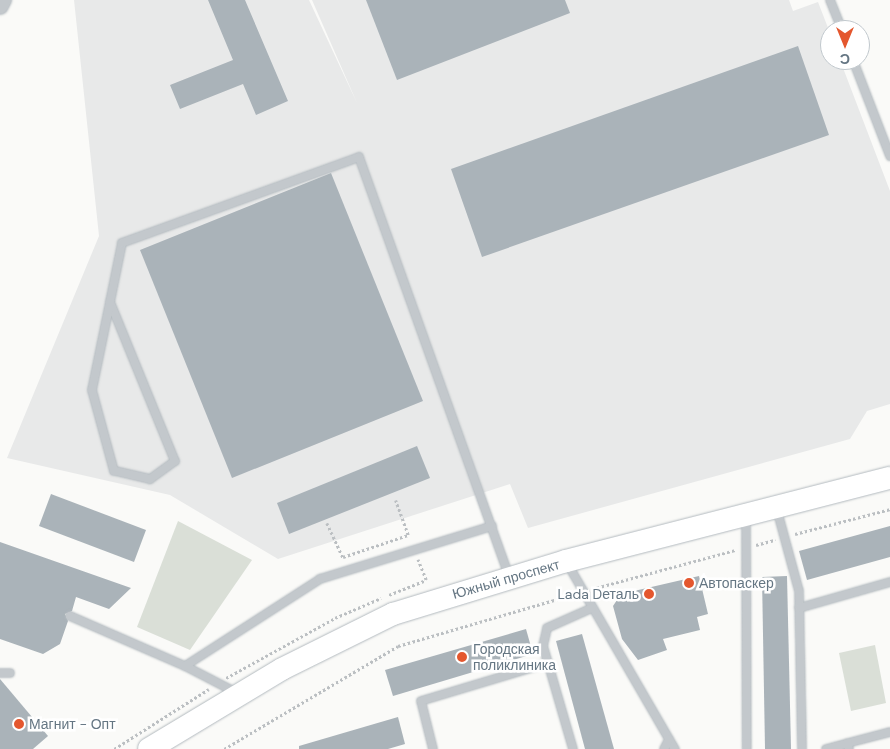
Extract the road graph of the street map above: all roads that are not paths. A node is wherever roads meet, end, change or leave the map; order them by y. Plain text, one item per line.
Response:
1 (3, 0) edge
2 (830, 0) edge
3 (0, 6) edge
4 (838, 20) edge
5 (857, 70) edge
6 (890, 156) edge
7 (110, 302) junction
8 (890, 478) edge
9 (777, 508) junction
10 (746, 516) junction
11 (492, 526) junction
12 (566, 561) junction
13 (510, 577) junction
14 (890, 582) edge
15 (592, 608) junction
16 (799, 608) junction
17 (70, 616) dead end
18 (548, 663) junction
19 (185, 666) junction
20 (0, 673) edge
21 (10, 673) dead end
22 (239, 693) junction
23 (890, 732) edge
24 (669, 739) junction
25 (848, 746) edge
26 (149, 749) edge
27 (433, 749) edge
28 (573, 749) edge
29 (664, 749) edge
30 (675, 749) edge
31 (747, 749) edge
32 (802, 749) edge
33 (826, 749) edge

1 - 3 street
2 - 4 lane
5 - 6 lane
7 - 7 lane
7 - 11 lane
8 - 9 main road, Южный проспект
9 - 10 main road, Южный проспект
9 - 16 lane
10 - 12 main road, Южный проспект
10 - 31 lane
11 - 13 lane
11 - 19 lane
12 - 13 main road, Южный проспект
12 - 15 lane
13 - 22 main road, Южный проспект
14 - 16 lane
15 - 18 lane
15 - 24 lane
16 - 32 lane
17 - 19 lane
18 - 27 lane
18 - 28 lane
19 - 22 lane
20 - 21 lane
22 - 26 main road, Южный проспект
23 - 25 lane
24 - 29 lane
24 - 30 lane
25 - 33 lane

